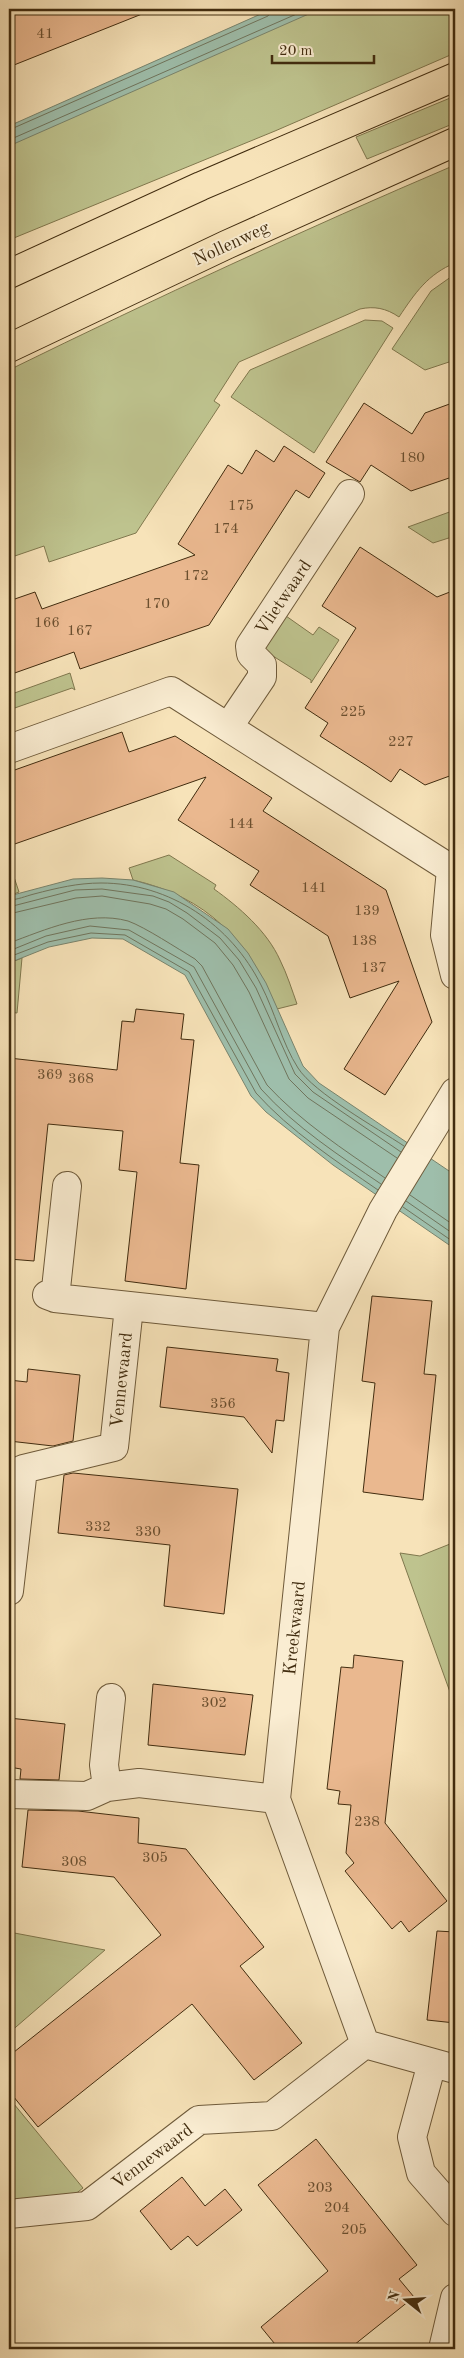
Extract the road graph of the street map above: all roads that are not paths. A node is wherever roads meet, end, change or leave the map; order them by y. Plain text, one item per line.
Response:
1 (455, 78) edge
2 (455, 142) edge
3 (9, 274) edge
4 (9, 348) edge
5 (350, 494) dead end
6 (230, 726) junction
7 (9, 749) edge
8 (453, 868) edge
9 (455, 975) edge
10 (455, 1093) edge
11 (67, 1186) dead end
12 (129, 1307) junction
13 (325, 1327) junction
14 (9, 1591) edge
15 (111, 1698) dead end
16 (106, 1787) junction
17 (9, 1794) edge
18 (276, 1800) junction
19 (365, 2044) junction
20 (443, 2066) edge
21 (455, 2212) edge
22 (9, 2214) edge
23 (455, 2298) edge
24 (442, 2349) edge

1 - 3 highway
2 - 4 highway, Nollenweg
5 - 6 street, Vlietwaard
6 - 7 street
6 - 8 street
8 - 9 street
10 - 13 street, Kreekwaard
11 - 12 street, Vennewaard
12 - 13 street, Vennewaard
12 - 14 street, Vennewaard
13 - 18 street, Kreekwaard
15 - 16 street
16 - 17 street
16 - 18 street
18 - 19 street, Kreekwaard
19 - 20 street
19 - 22 street, Vennewaard
20 - 21 street
23 - 24 street

